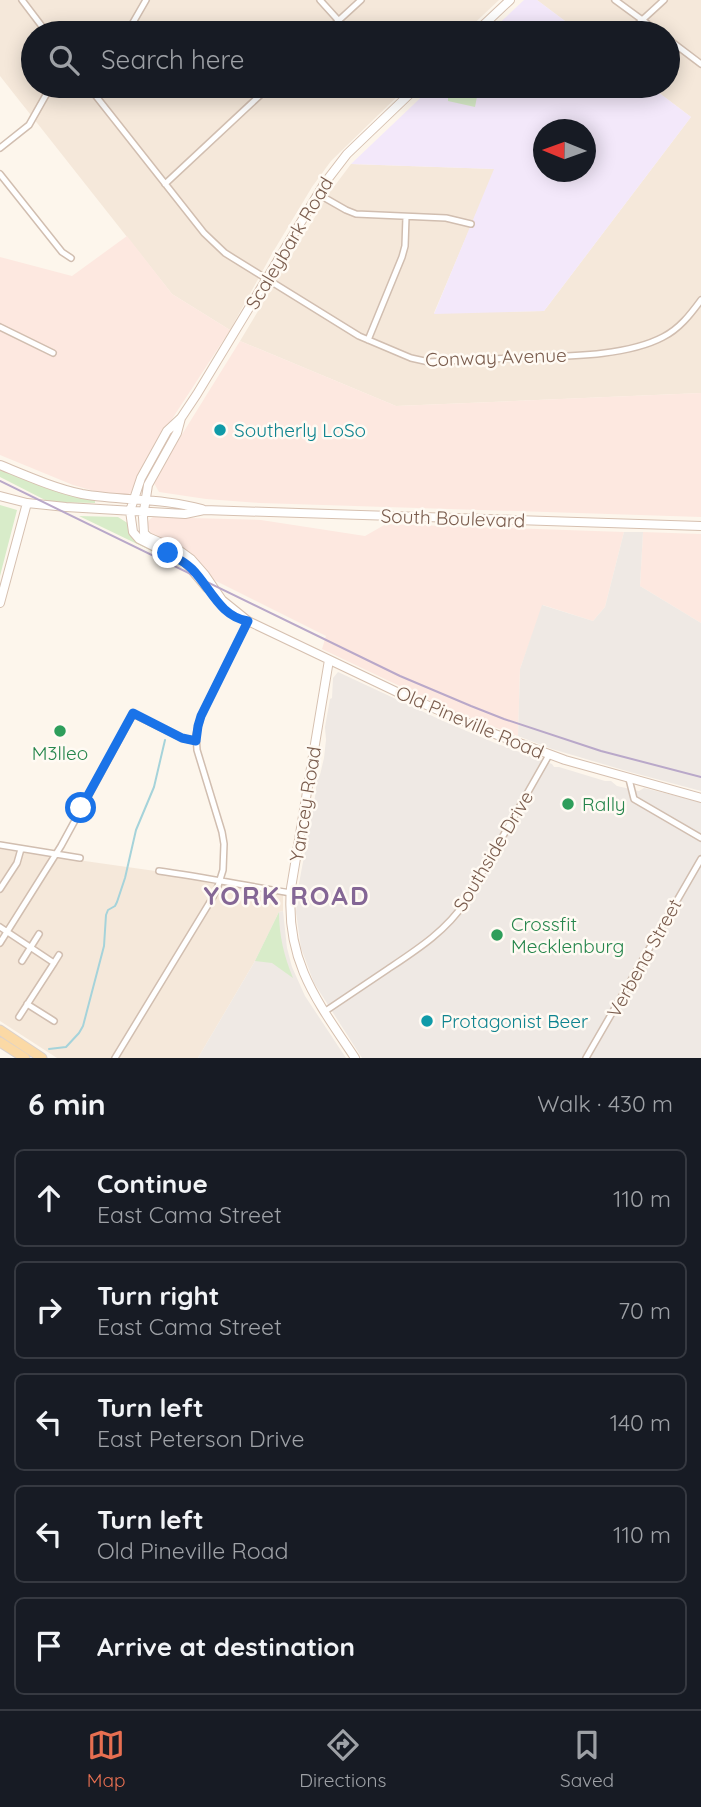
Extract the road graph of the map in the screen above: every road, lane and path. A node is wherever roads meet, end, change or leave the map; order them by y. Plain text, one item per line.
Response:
1 (22, 0) edge
2 (146, 0) edge
3 (320, 0) edge
4 (361, 0) edge
5 (510, 0) edge
6 (615, 0) edge
7 (664, 0) edge
8 (642, 20) joint
9 (38, 21) edge
10 (134, 21) edge
11 (339, 21) joint
12 (488, 21) edge
13 (680, 48) edge
14 (701, 64) edge
15 (44, 98) edge
16 (98, 98) edge
17 (257, 98) edge
18 (405, 98) edge
19 (0, 148) edge
20 (0, 174) edge
21 (6, 181) junction
22 (165, 184) junction
23 (0, 186) edge
24 (318, 194) junction
25 (406, 217) junction
26 (471, 224) dead end
27 (71, 258) dead end
28 (267, 279) junction
29 (701, 300) edge
30 (0, 327) edge
31 (368, 340) junction
32 (53, 353) dead end
33 (181, 418) junction
34 (0, 465) edge
35 (0, 496) edge
36 (133, 500) junction
37 (145, 501) junction
38 (27, 503) junction
39 (204, 510) junction
40 (130, 511) junction
41 (143, 512) junction
42 (701, 526) edge
43 (0, 603) edge
44 (248, 621) junction
45 (329, 660) junction
46 (196, 741) junction
47 (549, 755) junction
48 (629, 779) junction
49 (701, 798) edge
50 (701, 838) edge
51 (0, 845) edge
52 (21, 849) junction
53 (56, 855) junction
54 (80, 858) dead end
55 (701, 859) edge
56 (159, 871) dead end
57 (220, 882) junction
58 (0, 889) edge
59 (291, 893) junction
60 (0, 928) edge
61 (7, 932) junction
62 (39, 934) dead end
63 (0, 943) edge
64 (30, 948) junction
65 (59, 955) dead end
66 (22, 961) dead end
67 (54, 963) junction
68 (27, 1004) junction
69 (324, 1012) junction
70 (19, 1017) dead end
71 (54, 1021) dead end
72 (0, 1030) edge
73 (0, 1041) edge
74 (589, 1057) edge
75 (25, 1058) edge
76 (42, 1058) edge
77 (115, 1058) edge
78 (355, 1058) edge

1 - 9 street
2 - 10 street
3 - 11 street
4 - 11 street
5 - 12 street
6 - 8 street
7 - 8 street
13 - 14 street
15 - 19 street
16 - 22 street, Conway Avenue
17 - 22 street
18 - 24 street, Scaleybark Road
20 - 21 street
21 - 23 street
21 - 27 street
22 - 28 street, Conway Avenue
24 - 25 street
24 - 28 street, Scaleybark Road
25 - 26 street
25 - 31 street
28 - 31 street, Conway Avenue
28 - 33 street, Scaleybark Road
29 - 31 street, Conway Avenue
30 - 32 street
33 - 36 street, Scaleybark Road
33 - 37 street, Scaleybark Road
34 - 36 street, South Boulevard
35 - 38 street, South Boulevard
36 - 37 street, South Boulevard
36 - 40 street, Scaleybark Road
37 - 39 street, South Boulevard
37 - 41 street, Scaleybark Road
38 - 40 street, South Boulevard
38 - 43 street
39 - 41 street, South Boulevard
39 - 42 street, South Boulevard
40 - 41 street, South Boulevard
40 - 44 street, Old Pineville Road
41 - 44 street, Old Pineville Road
44 - 45 street, Old Pineville Road
44 - 46 street
45 - 47 street, Old Pineville Road
45 - 59 street, Yancey Road
46 - 53 street
46 - 57 street
47 - 48 street, Old Pineville Road
47 - 69 street, Southside Drive
48 - 49 street, Old Pineville Road
48 - 50 street
51 - 52 street
52 - 53 street
52 - 58 street
53 - 54 street
53 - 61 street
55 - 74 street, Verbena Street
56 - 57 street
57 - 59 street
57 - 77 street
59 - 69 street, Yancey Road
60 - 61 street
61 - 63 street
61 - 64 street
62 - 64 street
64 - 66 street
64 - 67 street
65 - 67 street
67 - 68 street
68 - 70 street
68 - 71 street
69 - 78 street, Yancey Road
72 - 76 main road
73 - 75 main road

